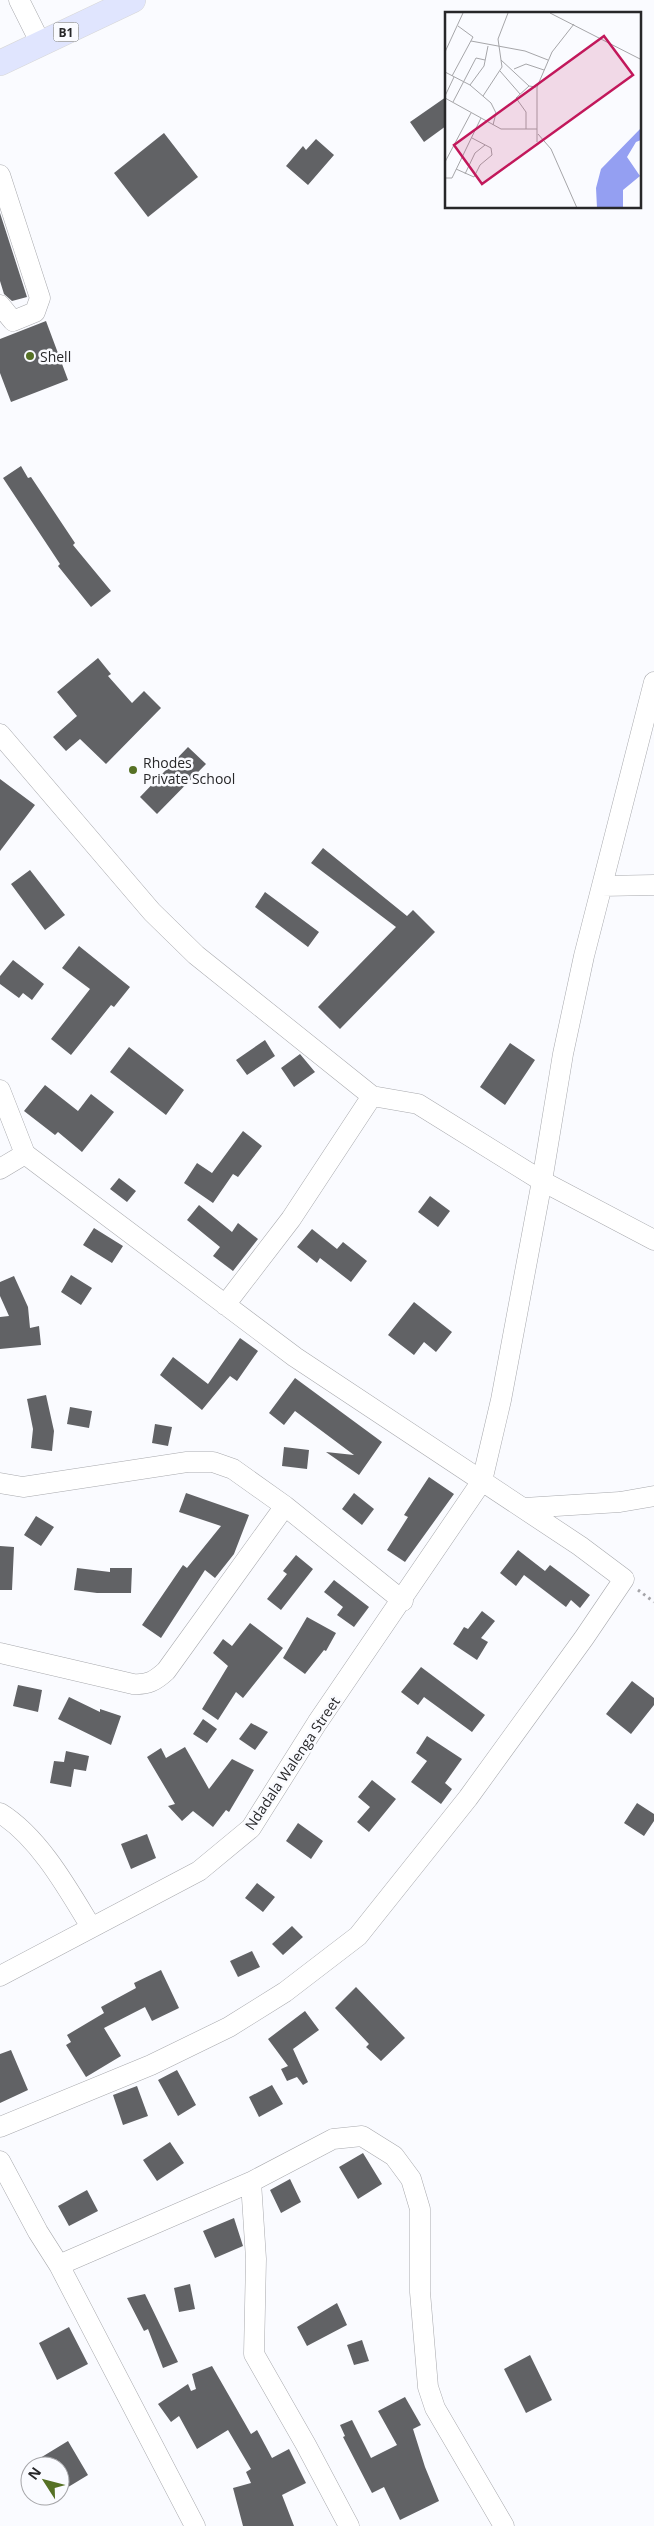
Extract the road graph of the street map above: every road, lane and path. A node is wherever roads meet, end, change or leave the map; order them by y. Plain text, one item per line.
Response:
1 (19, 0) edge
2 (133, 0) edge
3 (41, 44) junction
4 (0, 63) edge
5 (0, 175) edge
6 (0, 305) edge
7 (654, 682) edge
8 (0, 734) edge
9 (654, 885) edge
10 (602, 886) junction
11 (0, 1090) edge
12 (372, 1096) junction
13 (25, 1154) junction
14 (0, 1169) edge
15 (542, 1181) junction
16 (654, 1240) edge
17 (225, 1305) junction
18 (482, 1481) junction
19 (0, 1483) edge
20 (654, 1496) edge
21 (285, 1506) junction
22 (524, 1508) junction
23 (403, 1601) junction
24 (0, 1653) edge
25 (0, 1813) edge
26 (91, 1927) junction
27 (0, 1976) edge
28 (0, 2127) edge
29 (0, 2160) edge
30 (251, 2182) junction
31 (59, 2265) junction
32 (195, 2526) edge
33 (349, 2526) edge
34 (504, 2526) edge

1 - 3 street
2 - 3 main road, B1
3 - 4 main road, B1
5 - 6 street
7 - 10 street
8 - 12 street
9 - 10 street
10 - 15 street
11 - 13 street
12 - 15 street
12 - 17 street
13 - 14 street
13 - 17 street
15 - 16 street
15 - 18 street
17 - 18 street
18 - 22 street
18 - 23 street, Ndadala Walenga Street
19 - 21 street
20 - 22 street
21 - 23 street
21 - 24 street
22 - 28 street
23 - 26 street, Ndadala Walenga Street
25 - 26 street
26 - 27 street, Ndadala Walenga Street
29 - 31 street
30 - 31 street
30 - 33 street
30 - 34 street
31 - 32 street

